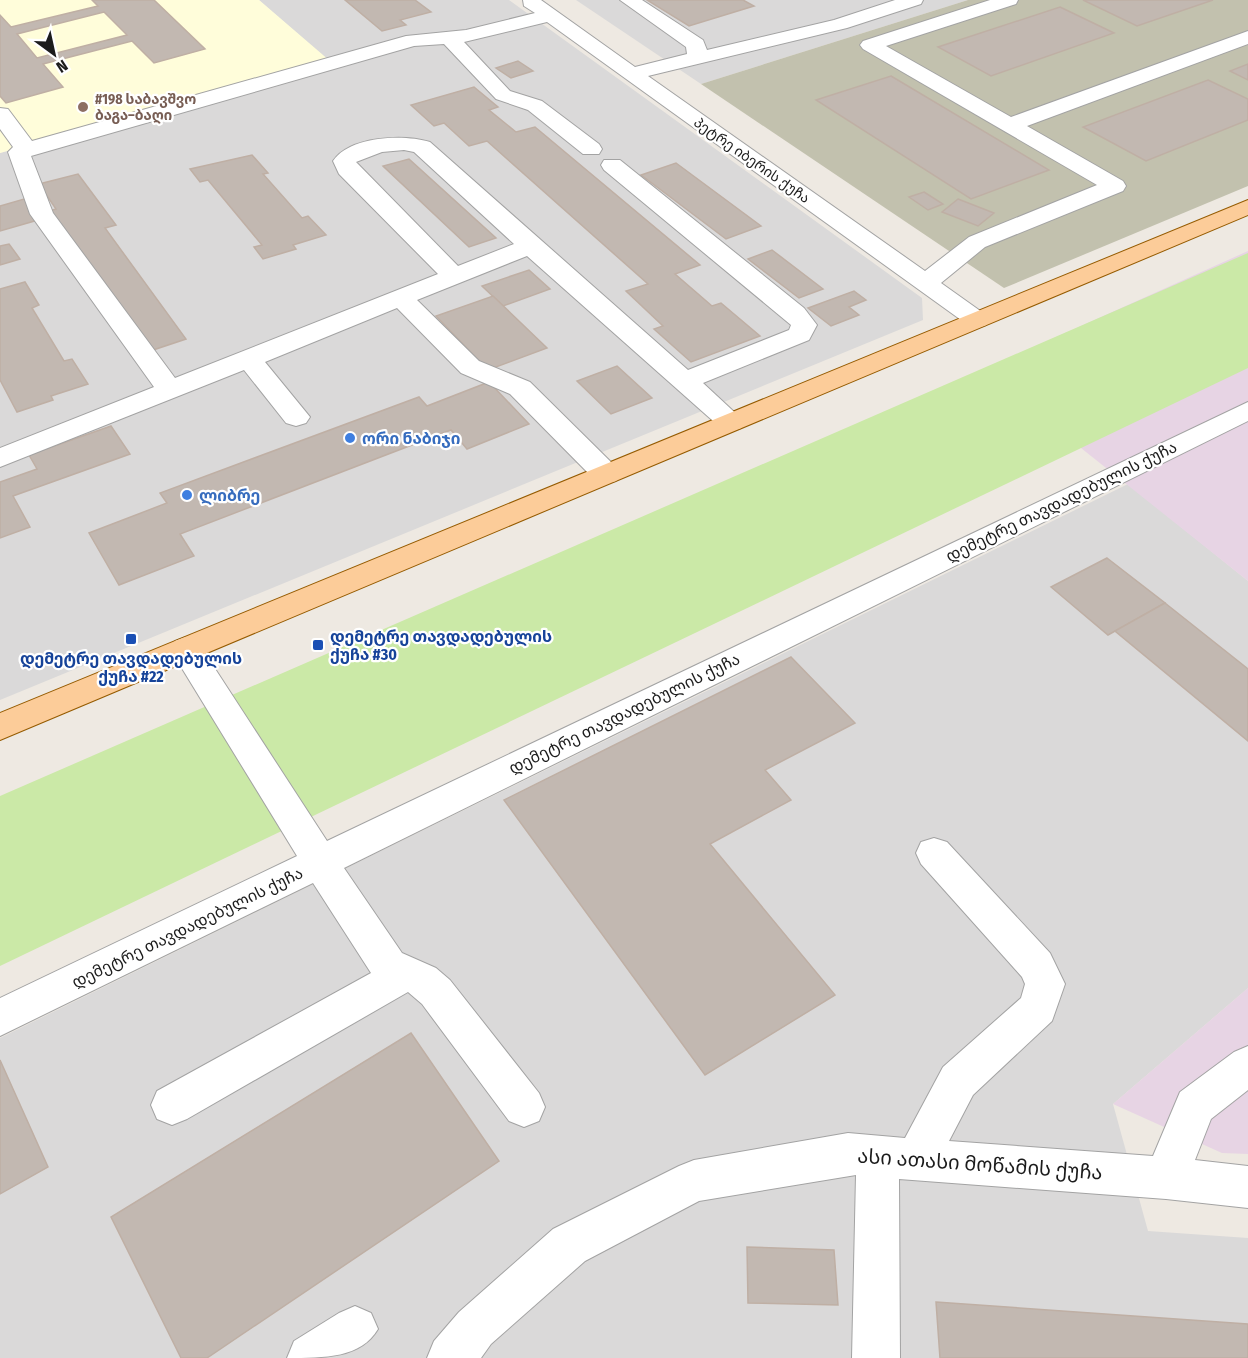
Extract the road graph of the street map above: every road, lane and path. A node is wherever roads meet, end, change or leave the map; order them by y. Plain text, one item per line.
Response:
1 (528, 0) edge
2 (629, 0) edge
3 (914, 0) edge
4 (1008, 0) edge
5 (550, 15) junction
6 (1248, 37) edge
7 (451, 40) junction
8 (698, 58) junction
9 (631, 74) junction
10 (0, 114) edge
11 (1010, 125) junction
12 (591, 149) dead end
13 (15, 152) edge
14 (612, 165) dead end
15 (1248, 207) edge
16 (530, 246) junction
17 (453, 275) junction
18 (925, 283) junction
19 (400, 297) junction
20 (976, 320) junction
21 (249, 359) junction
22 (683, 381) junction
23 (170, 390) junction
24 (1248, 410) edge
25 (296, 417) dead end
26 (731, 422) junction
27 (0, 458) edge
28 (606, 474) junction
29 (186, 650) junction
30 (0, 727) edge
31 (934, 853) dead end
32 (322, 861) junction
33 (407, 973) junction
34 (0, 1018) edge
35 (1248, 1065) edge
36 (172, 1105) dead end
37 (524, 1107) dead end
38 (898, 1157) junction
39 (1166, 1178) junction
40 (1248, 1187) edge
41 (355, 1329) dead end
42 (311, 1358) edge
43 (451, 1358) edge
44 (876, 1358) edge

1 - 5 street, პეტრე იბერის ქუჩა
2 - 8 street
3 - 8 street
4 - 11 street
5 - 7 street
5 - 9 street, პეტრე იბერის ქუჩა
6 - 11 street
7 - 12 street
7 - 13 street
8 - 9 street
9 - 18 street, პეტრე იბერის ქუჩა
10 - 13 street
11 - 18 street
13 - 23 street
14 - 22 street
15 - 20 main road
16 - 17 street
16 - 17 street
16 - 22 street
17 - 19 street
18 - 20 street, პეტრე იბერის ქუჩა
19 - 21 street
19 - 28 street
20 - 26 main road
21 - 23 street
21 - 25 street
22 - 26 street
23 - 27 street
24 - 32 street, დემეტრე თავდადებულის ქუჩა
26 - 28 main road
28 - 29 main road
29 - 30 main road
29 - 32 street
31 - 38 street
32 - 33 street
32 - 34 street, დემეტრე თავდადებულის ქუჩა
33 - 36 street
33 - 37 street
35 - 39 street
38 - 39 street, ასი ათასი მოწამის ქუჩა
38 - 43 street, ასი ათასი მოწამის ქუჩა
38 - 44 street
39 - 40 street, ასი ათასი მოწამის ქუჩა
41 - 42 street

